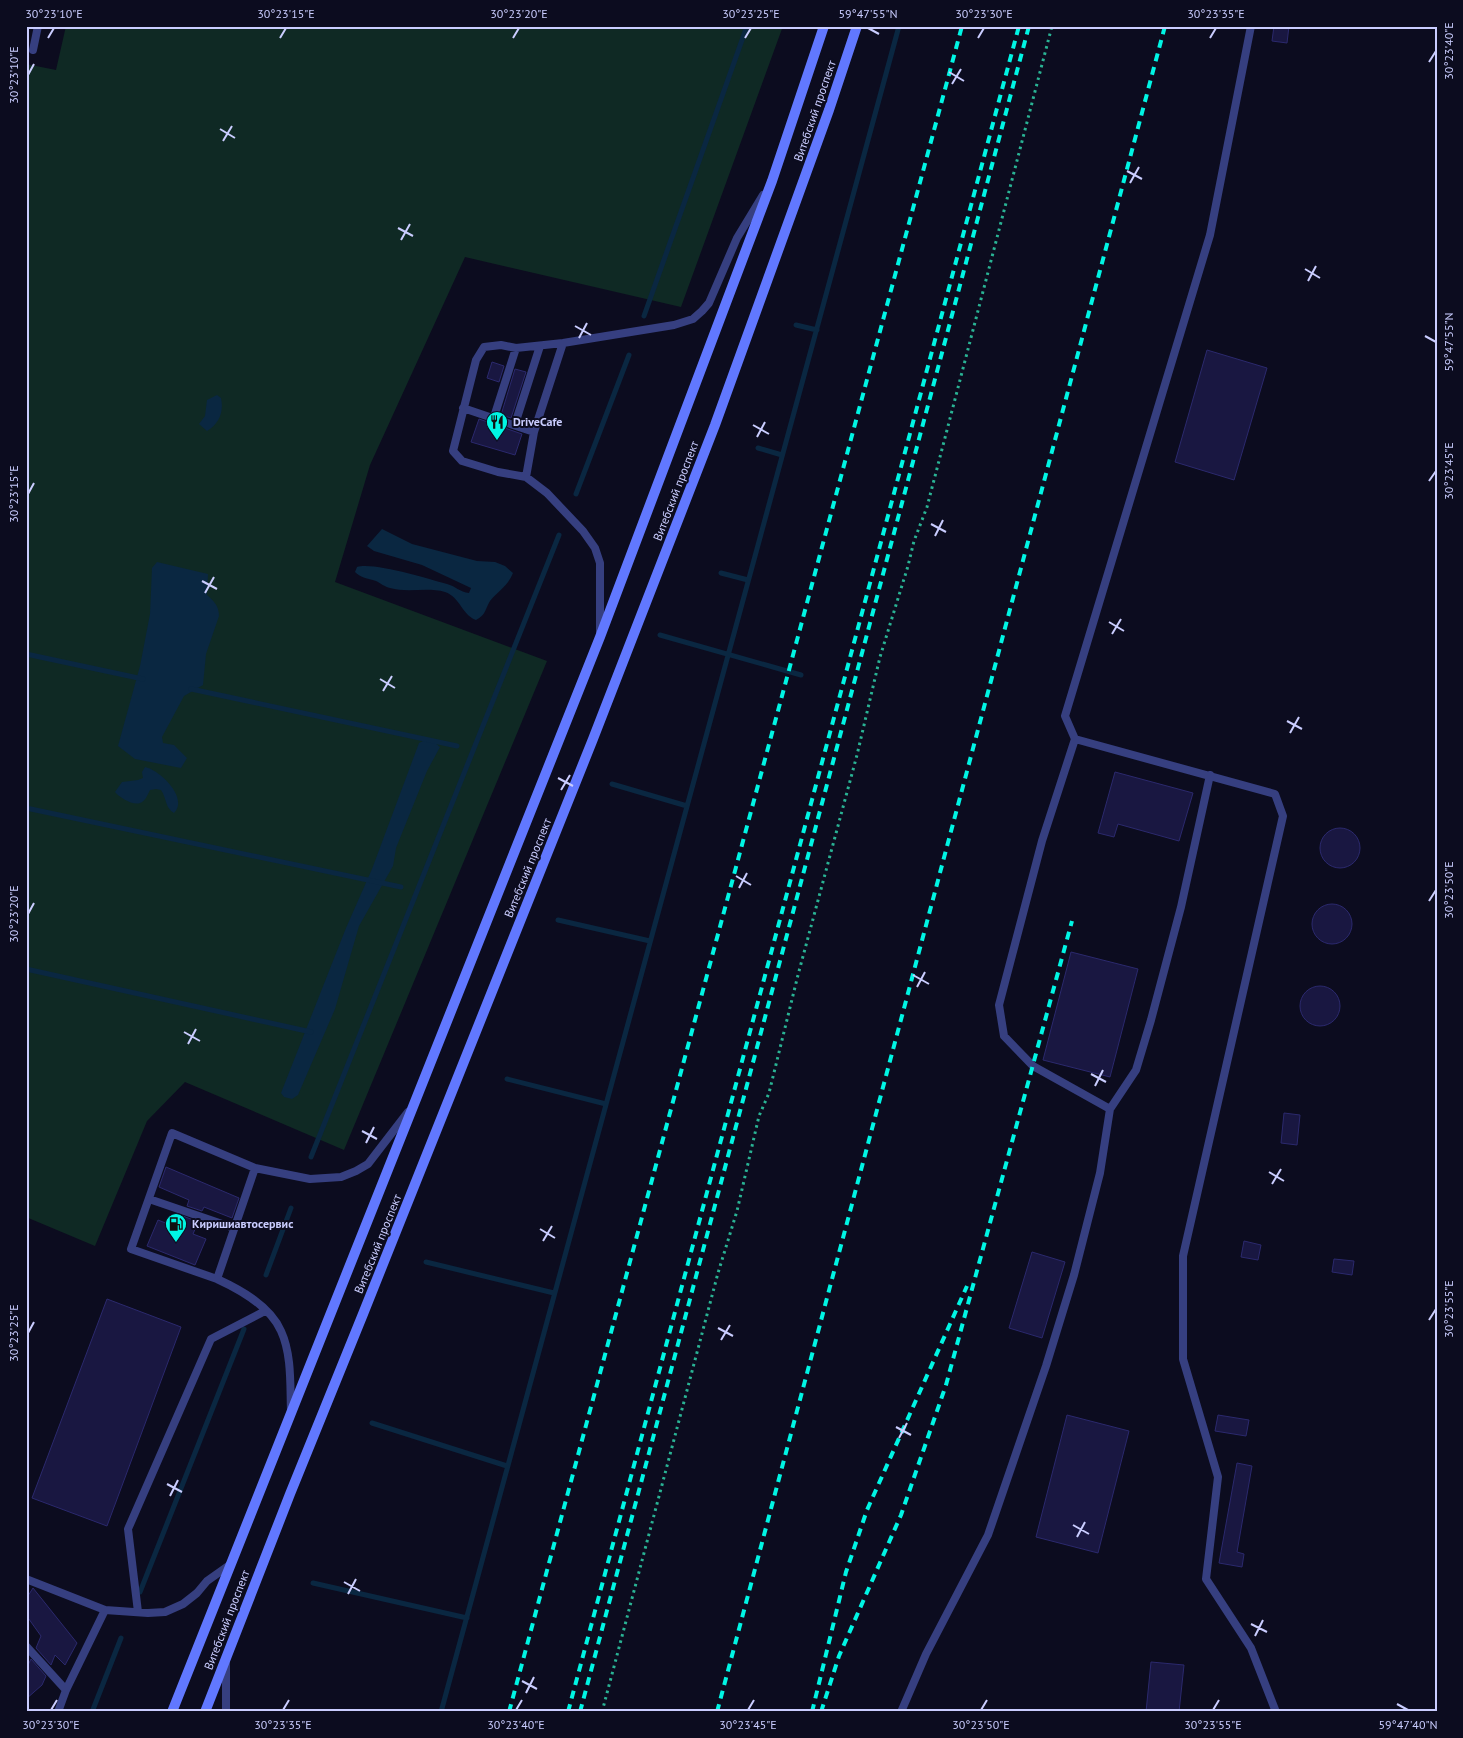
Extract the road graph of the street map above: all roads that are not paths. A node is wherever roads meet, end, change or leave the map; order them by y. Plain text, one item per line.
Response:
1 (38, 26) edge
2 (824, 26) edge
3 (857, 26) edge
4 (1251, 26) edge
5 (32, 50) dead end
6 (772, 181) junction
7 (563, 343) junction
8 (540, 346) junction
9 (516, 348) junction
10 (463, 408) junction
11 (494, 417) junction
12 (515, 424) junction
13 (534, 432) junction
14 (526, 477) junction
15 (600, 637) junction
16 (1074, 739) junction
17 (1210, 776) junction
18 (414, 1105) junction
19 (1110, 1109) junction
20 (255, 1168) junction
21 (149, 1199) junction
22 (234, 1228) junction
23 (217, 1279) junction
24 (265, 1311) junction
25 (291, 1413) junction
26 (231, 1564) junction
27 (26, 1578) edge
28 (105, 1610) junction
29 (138, 1612) junction
30 (26, 1646) edge
31 (226, 1659) junction
32 (66, 1690) junction
33 (58, 1712) edge
34 (172, 1712) edge
35 (205, 1712) edge
36 (226, 1712) edge
37 (901, 1712) edge
38 (1276, 1712) edge

1 - 5 lane
2 - 6 main road, Витебский проспект
3 - 31 main road, Витебский проспект
4 - 16 lane
6 - 7 lane
6 - 15 main road, Витебский проспект
7 - 8 lane
7 - 13 lane
8 - 9 lane
8 - 12 lane
9 - 10 lane
9 - 11 lane
10 - 11 lane
10 - 14 lane
11 - 12 lane
12 - 13 lane
13 - 14 lane
14 - 15 lane
15 - 18 main road, Витебский проспект
16 - 17 lane
16 - 19 lane
17 - 19 lane
17 - 38 lane
18 - 20 lane
18 - 25 main road, Витебский проспект
19 - 37 lane
20 - 21 lane
20 - 22 lane
21 - 22 lane
21 - 23 lane
22 - 23 lane
23 - 24 lane
24 - 25 lane
24 - 29 lane
25 - 26 main road, Витебский проспект
26 - 29 lane
26 - 34 main road, Витебский проспект
27 - 28 lane
28 - 29 lane
28 - 32 lane
30 - 32 lane
31 - 35 main road, Витебский проспект
31 - 36 lane
32 - 33 lane

